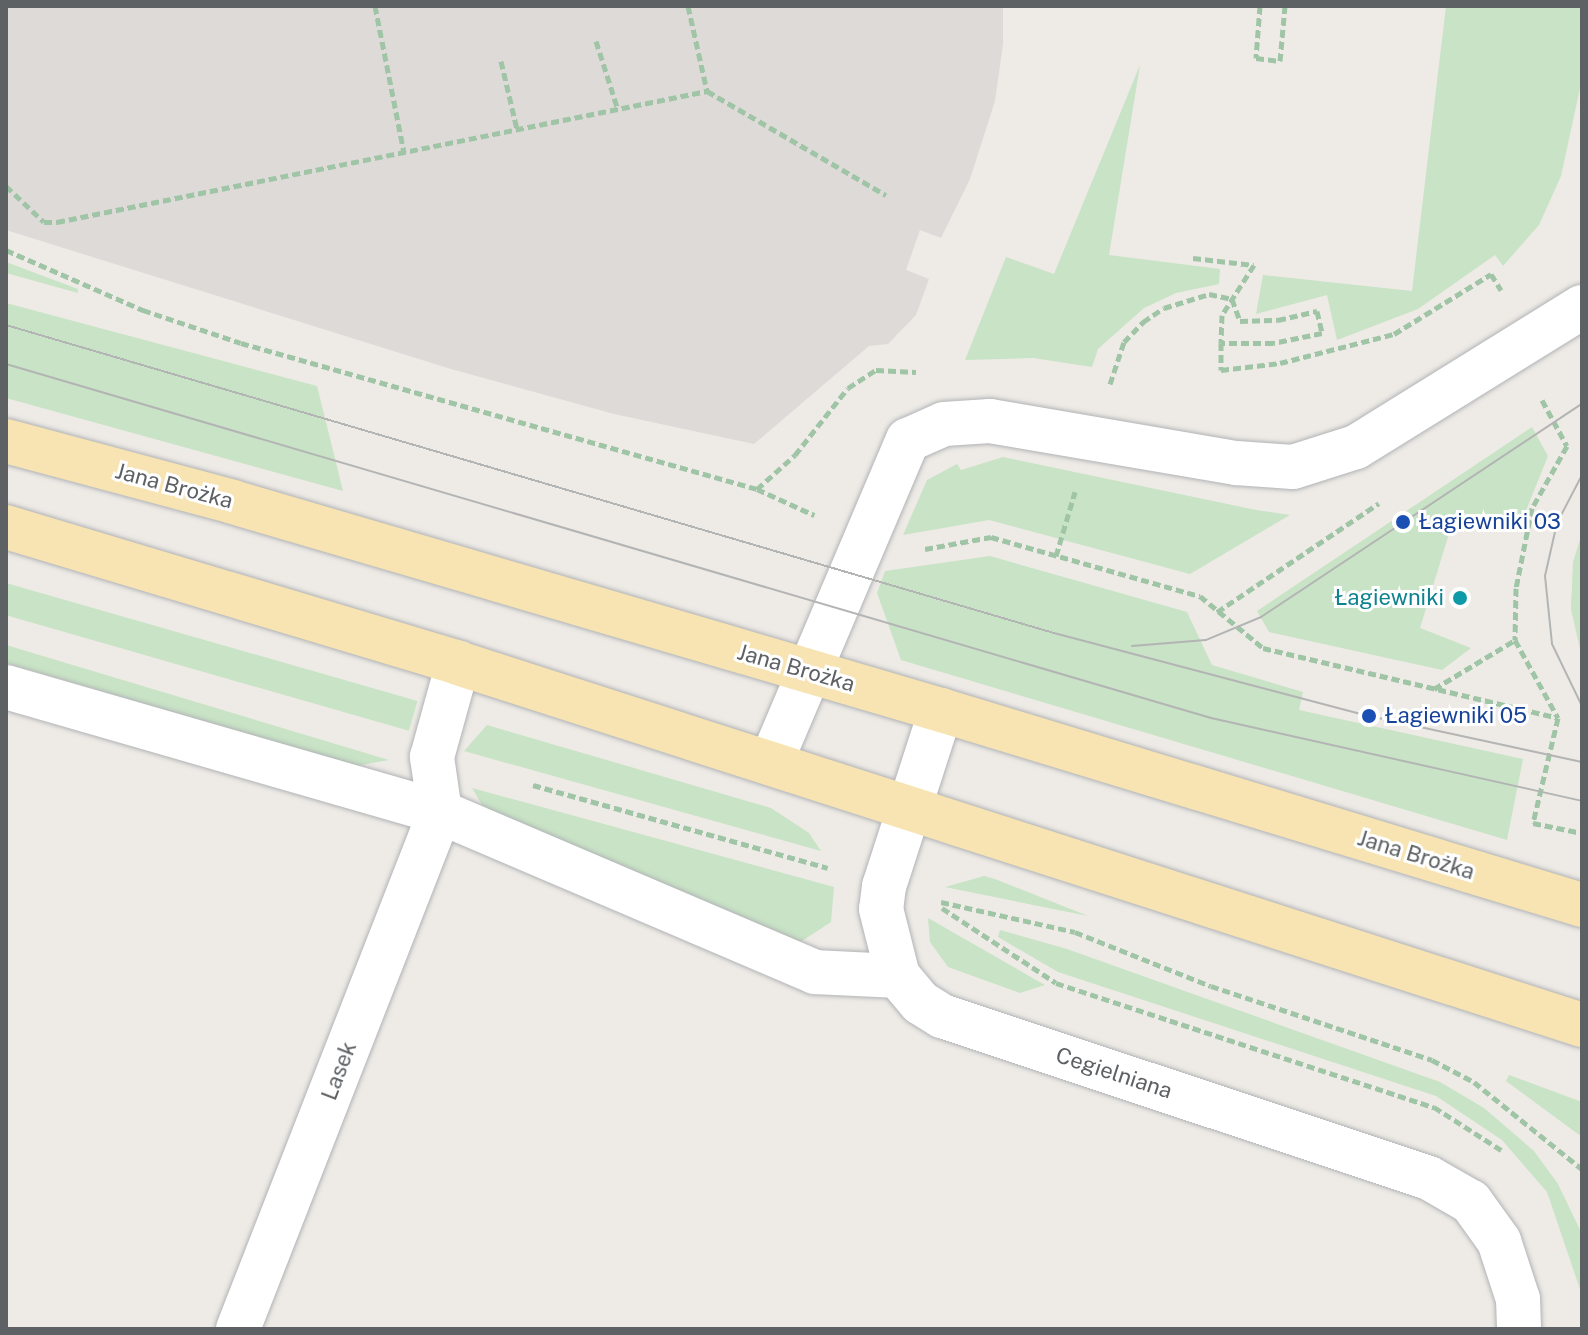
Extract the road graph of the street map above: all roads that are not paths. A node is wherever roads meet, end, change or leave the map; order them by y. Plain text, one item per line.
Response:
1 (1582, 307) edge
2 (6, 441) edge
3 (6, 527) edge
4 (458, 663) junction
5 (810, 672) junction
6 (6, 687) edge
7 (941, 710) junction
8 (771, 762) junction
9 (909, 805) junction
10 (440, 812) junction
11 (1582, 905) edge
12 (898, 976) junction
13 (1582, 1025) edge
14 (238, 1329) edge
15 (1519, 1329) edge

1 - 5 street
2 - 5 main road, Jana Brożka
3 - 4 main road
4 - 8 main road
4 - 10 street
5 - 7 main road, Jana Brożka
5 - 8 street
6 - 10 street
7 - 9 street, Cegielniana
7 - 11 main road, Jana Brożka
8 - 9 main road
9 - 12 street, Cegielniana
9 - 13 main road
10 - 12 street
10 - 14 street, Lasek
12 - 15 street, Cegielniana

